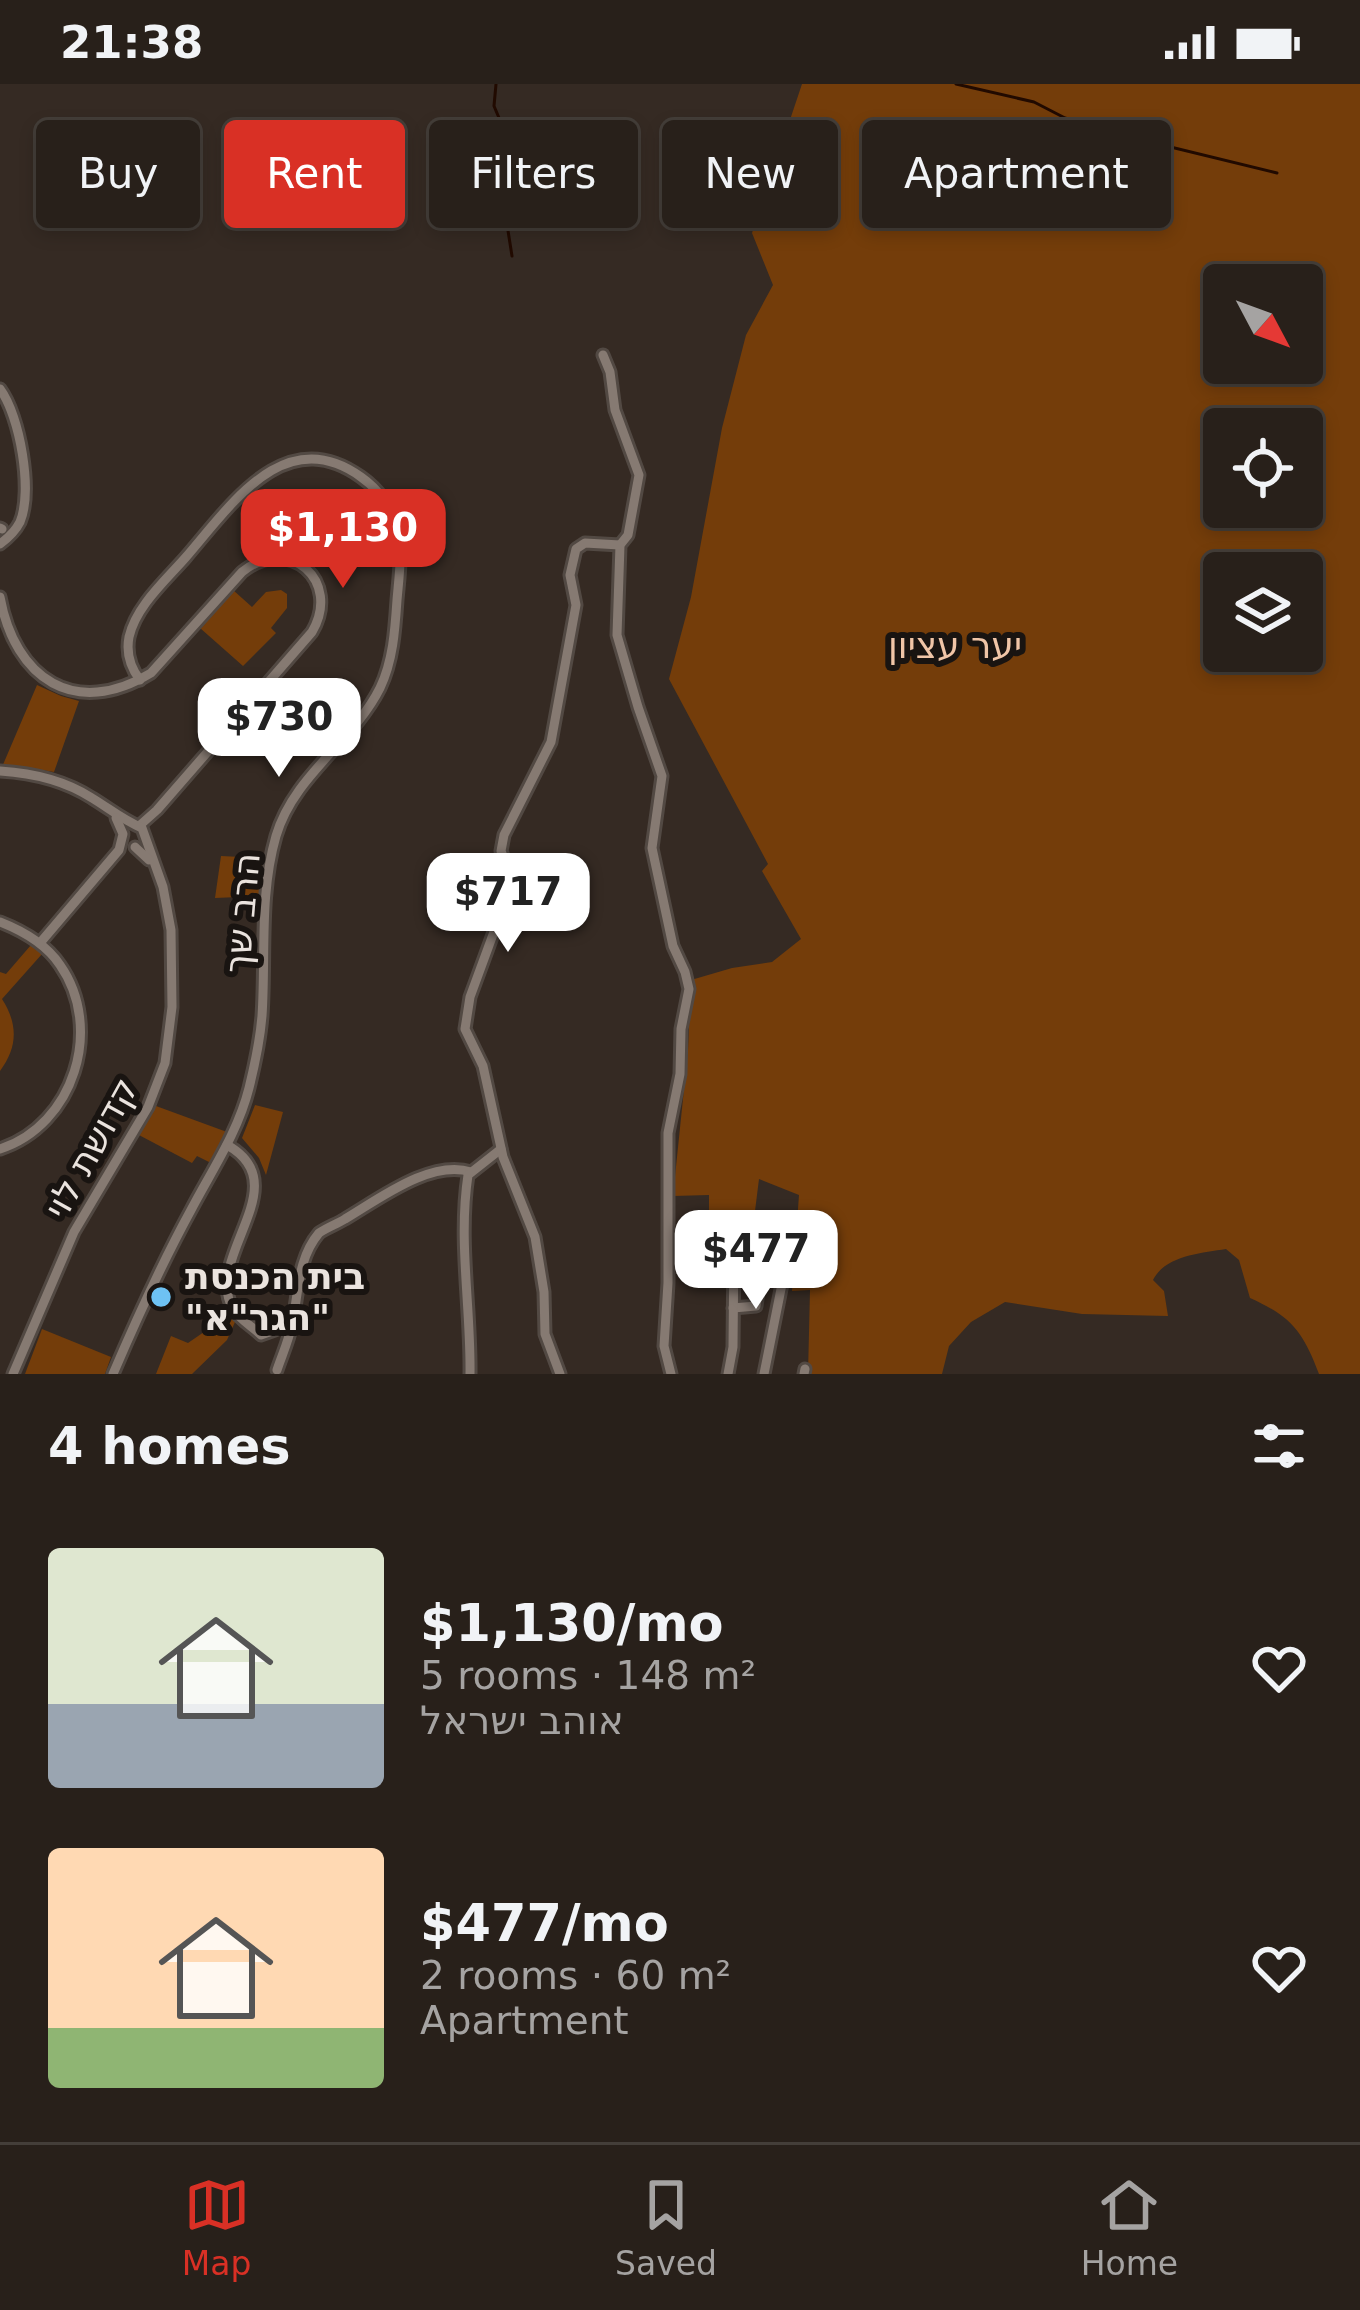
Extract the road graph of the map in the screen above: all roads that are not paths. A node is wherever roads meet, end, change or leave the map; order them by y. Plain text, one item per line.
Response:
1 (603, 355) dead end
2 (0, 389) edge
3 (21, 518) junction
4 (1, 528) edge
5 (1, 544) edge
6 (620, 545) junction
7 (0, 597) edge
8 (140, 680) junction
9 (0, 771) edge
10 (110, 811) junction
11 (141, 830) junction
12 (123, 836) junction
13 (134, 847) junction
14 (114, 858) junction
15 (155, 869) junction
16 (0, 922) edge
17 (40, 944) junction
18 (227, 1145) junction
19 (0, 1149) edge
20 (501, 1149) junction
21 (471, 1172) junction
22 (734, 1245) dead end
23 (733, 1308) junction
24 (275, 1330) dead end
25 (277, 1370) dead end
26 (13, 1374) edge
27 (113, 1374) edge
28 (470, 1374) edge
29 (560, 1374) edge
30 (671, 1374) edge
31 (728, 1374) edge
32 (764, 1374) edge

1 - 6 street
2 - 3 street
3 - 4 street
3 - 5 street
4 - 5 street
6 - 20 street
6 - 30 street
7 - 8 street
8 - 11 street
8 - 18 street, הרב שך
9 - 10 street
10 - 11 street
10 - 12 street
11 - 12 street
11 - 13 street
11 - 15 street, קדושת לוי
12 - 13 street
12 - 14 street
13 - 14 street
13 - 15 street, קדושת לוי
14 - 17 street
15 - 26 street, קדושת לוי
16 - 17 street
17 - 19 street
18 - 24 street
18 - 27 street, הרב שך
20 - 21 street
20 - 29 street
21 - 25 street
21 - 28 street
22 - 23 street
23 - 31 street
23 - 32 street

